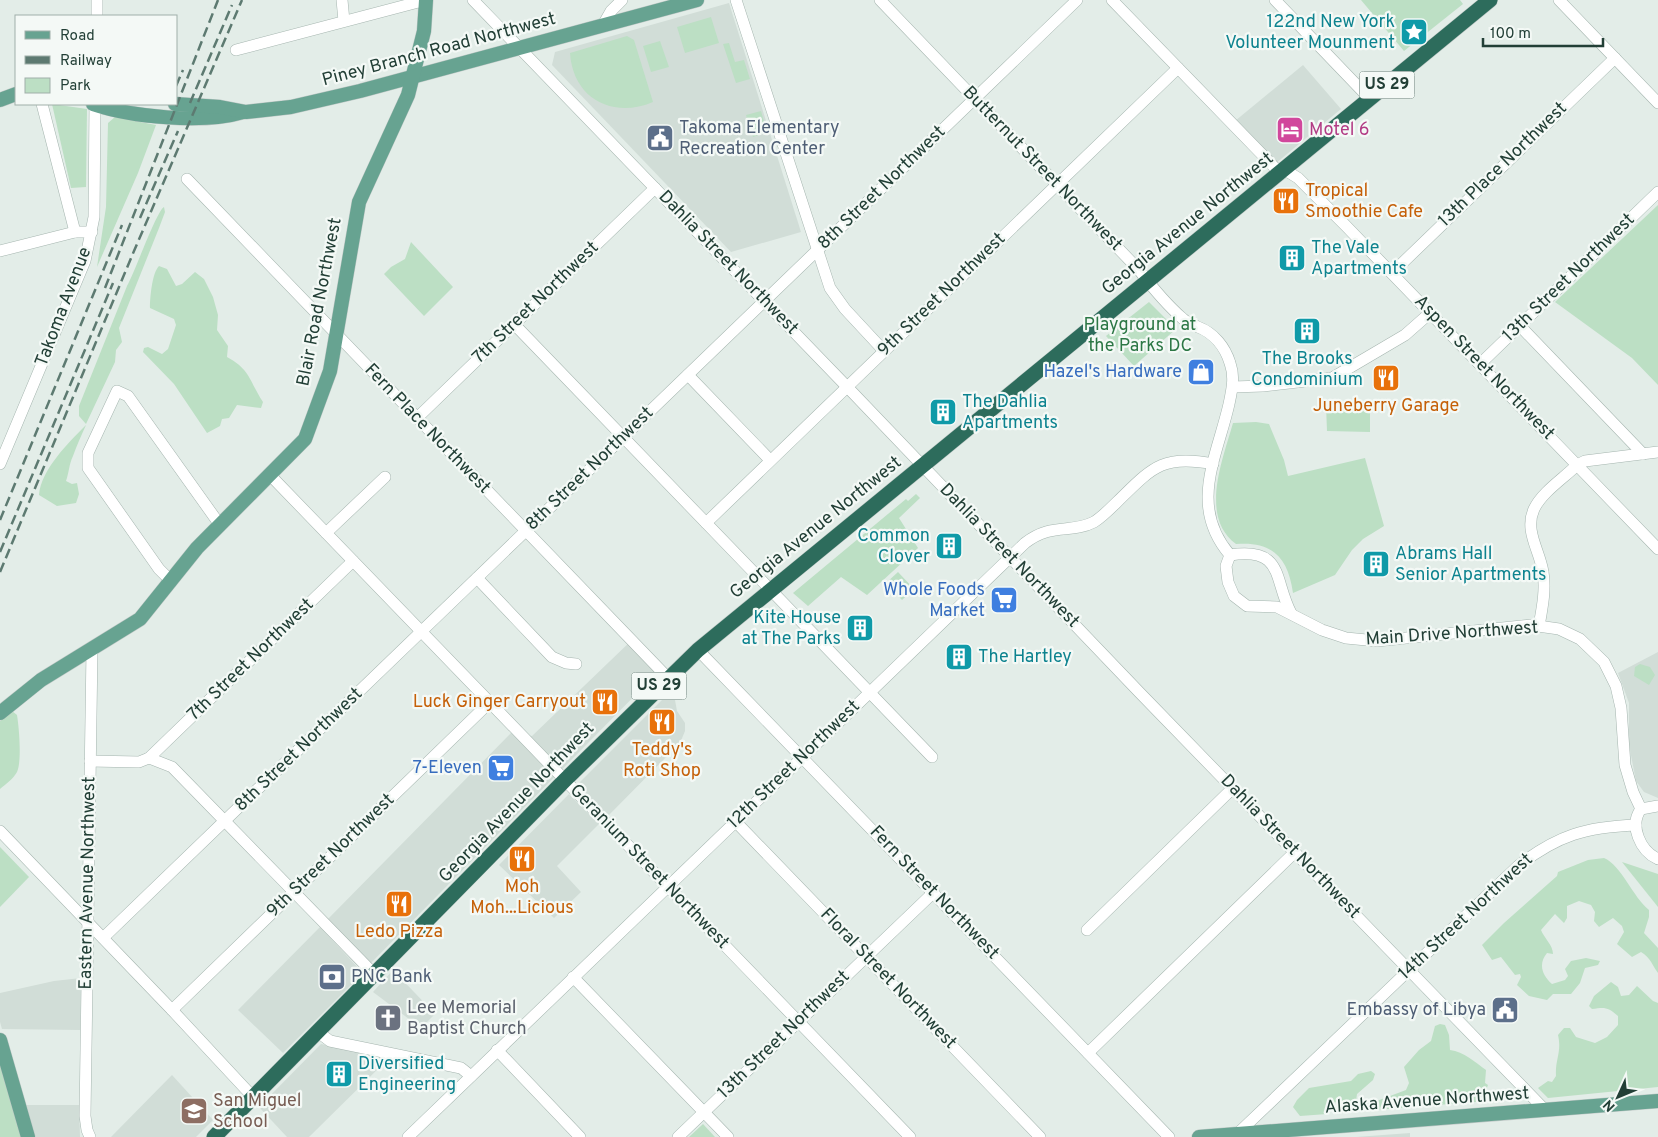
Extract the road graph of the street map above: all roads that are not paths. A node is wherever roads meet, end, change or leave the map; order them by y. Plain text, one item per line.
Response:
1 (97, 0) edge
2 (342, 0) edge
3 (426, 0) edge
4 (474, 0) edge
5 (622, 0) edge
6 (698, 0) edge
7 (736, 0) edge
8 (880, 0) edge
9 (1077, 0) edge
10 (1112, 0) edge
11 (1274, 0) edge
12 (1490, 0) edge
13 (1559, 0) edge
14 (663, 4) edge
15 (97, 15) edge
16 (344, 21) junction
17 (604, 26) junction
18 (520, 48) junction
19 (236, 50) dead end
20 (1615, 58) junction
21 (1178, 68) junction
22 (414, 76) junction
23 (975, 99) junction
24 (1370, 99) junction
25 (1658, 102) edge
26 (178, 104) edge
27 (42, 105) edge
28 (95, 105) edge
29 (101, 105) edge
30 (246, 112) junction
31 (1283, 172) junction
32 (187, 179) dead end
33 (1057, 184) junction
34 (655, 188) junction
35 (1658, 192) edge
36 (75, 232) junction
37 (92, 232) junction
38 (0, 251) edge
39 (816, 251) junction
40 (1392, 273) junction
41 (1147, 281) junction
42 (765, 301) junction
43 (1430, 313) junction
44 (514, 324) junction
45 (1520, 326) junction
46 (336, 334) junction
47 (884, 351) junction
48 (1480, 364) junction
49 (688, 374) junction
50 (847, 386) junction
51 (1233, 387) junction
52 (417, 418) junction
53 (623, 437) junction
54 (1658, 452) edge
55 (1643, 454) junction
56 (770, 460) junction
57 (0, 464) edge
58 (1213, 464) junction
59 (922, 465) junction
60 (1577, 465) junction
61 (270, 475) junction
62 (385, 477) dead end
63 (706, 523) junction
64 (220, 525) junction
65 (526, 531) junction
66 (326, 533) junction
67 (1658, 549) edge
68 (1230, 555) junction
69 (1010, 557) junction
70 (353, 561) junction
71 (477, 578) junction
72 (171, 581) junction
73 (770, 589) junction
74 (1283, 595) junction
75 (1272, 608) junction
76 (1291, 613) junction
77 (1539, 626) junction
78 (421, 631) junction
79 (92, 650) junction
80 (698, 650) junction
81 (576, 664) dead end
82 (668, 678) junction
83 (870, 692) junction
84 (490, 702) junction
85 (0, 713) edge
86 (802, 756) junction
87 (932, 757) dead end
88 (148, 758) junction
89 (90, 761) junction
90 (565, 780) junction
91 (1233, 788) junction
92 (1658, 806) edge
93 (1641, 808) junction
94 (226, 821) junction
95 (735, 821) junction
96 (1636, 824) junction
97 (0, 831) edge
98 (1295, 852) junction
99 (1658, 859) edge
100 (668, 886) junction
101 (294, 892) junction
102 (934, 892) junction
103 (88, 922) junction
104 (1087, 930) dead end
105 (103, 938) junction
106 (866, 957) junction
107 (1409, 969) junction
108 (375, 975) junction
109 (574, 977) junction
110 (172, 1010) junction
111 (798, 1022) junction
112 (318, 1032) junction
113 (0, 1040) edge
114 (497, 1050) junction
115 (1088, 1053) junction
116 (471, 1076) junction
117 (253, 1097) junction
118 (1658, 1102) edge
119 (1545, 1110) junction
120 (704, 1112) junction
121 (1236, 1136) edge
122 (28, 1137) edge
123 (90, 1137) edge
124 (214, 1137) edge
125 (408, 1137) edge
126 (580, 1137) edge
127 (678, 1137) edge
128 (728, 1137) edge
129 (910, 1137) edge
130 (1040, 1137) edge
131 (1169, 1137) edge
132 (1199, 1137) edge

1 - 15 street
2 - 16 street
3 - 16 street
3 - 22 main road, Blair Road Northwest
4 - 18 street, Dahlia Street Northwest
5 - 17 street
6 - 14 main road, Piney Branch Road Northwest
7 - 39 street
8 - 23 street, Butternut Street Northwest
9 - 23 street, 8th Street Northwest
10 - 21 street, Aspen Street Northwest
11 - 24 street
12 - 24 highway, Georgia Avenue Northwest / US 29
13 - 20 street
14 - 17 main road, Piney Branch Road Northwest
16 - 19 street
17 - 18 main road, Piney Branch Road Northwest
18 - 22 main road, Piney Branch Road Northwest
18 - 34 street, Dahlia Street Northwest
20 - 25 street
20 - 40 street, 13th Place Northwest
21 - 31 street, Aspen Street Northwest
21 - 33 street, 9th Street Northwest
22 - 30 main road, Piney Branch Road Northwest
22 - 46 main road, Blair Road Northwest
23 - 33 street, Butternut Street Northwest
23 - 39 street, 8th Street Northwest
24 - 31 highway, Georgia Avenue Northwest / US 29
26 - 30 main road, Piney Branch Road Northwest
27 - 36 street, Takoma Avenue
28 - 37 street
29 - 30 main road, Piney Branch Road Northwest
31 - 40 street, Aspen Street Northwest
31 - 41 highway, Georgia Avenue Northwest / US 29
32 - 46 street, Fern Place Northwest
33 - 41 street, Butternut Street Northwest
33 - 47 street, 9th Street Northwest
34 - 42 street, Dahlia Street Northwest
34 - 44 street, 7th Street Northwest
35 - 45 street, 13th Street Northwest
36 - 37 street, Takoma Avenue
36 - 38 street
37 - 57 street, Takoma Avenue
39 - 42 street, 8th Street Northwest
39 - 47 street
40 - 43 street, Aspen Street Northwest
41 - 51 street, Butternut Street Northwest
41 - 59 highway, Georgia Avenue Northwest / US 29
42 - 49 street, 8th Street Northwest
42 - 50 street, Dahlia Street Northwest
43 - 48 street, Aspen Street Northwest
43 - 51 street
44 - 52 street, 7th Street Northwest
44 - 53 street
45 - 48 street, 13th Street Northwest
45 - 55 street
46 - 52 street, Fern Place Northwest
46 - 61 main road, Blair Road Northwest
47 - 50 street, 9th Street Northwest
48 - 60 street, Aspen Street Northwest
49 - 53 street, 8th Street Northwest
49 - 56 street
50 - 56 street, 9th Street Northwest
50 - 59 street, Dahlia Street Northwest
51 - 58 street, Butternut Street Northwest
52 - 65 street, Fern Place Northwest
53 - 63 street
53 - 65 street, 8th Street Northwest
54 - 55 street
55 - 60 street
56 - 63 street, 9th Street Northwest
58 - 68 street
58 - 69 street, 12th Street Northwest
59 - 69 street, Dahlia Street Northwest
59 - 73 highway, Georgia Avenue Northwest / US 29
60 - 67 street, Aspen Street Northwest
60 - 77 street
61 - 64 main road, Blair Road Northwest
61 - 66 street, Geranium Street Northwest
62 - 66 street
63 - 73 street
64 - 72 main road, Blair Road Northwest
64 - 72 street
65 - 71 street, 8th Street Northwest
65 - 82 street, Fern Place Northwest
66 - 70 street, Geranium Street Northwest
68 - 74 street
68 - 75 street, Main Drive Northwest
69 - 83 street, 12th Street Northwest
69 - 91 street, Dahlia Street Northwest
70 - 78 street, Geranium Street Northwest
70 - 88 street, 7th Street Northwest
71 - 78 street, 8th Street Northwest
71 - 81 street
72 - 79 main road, Blair Road Northwest
73 - 80 highway, Georgia Avenue Northwest / US 29
73 - 83 street
74 - 75 street
74 - 76 street
75 - 76 street, Main Drive Northwest
76 - 77 street, Main Drive Northwest
77 - 93 street, Main Drive Northwest
78 - 84 street, Geranium Street Northwest
78 - 94 street, 8th Street Northwest
79 - 85 main road, Blair Road Northwest
79 - 89 street, Eastern Avenue Northwest
80 - 82 highway, Georgia Avenue Northwest / US 29
80 - 86 street, Fern Street Northwest
82 - 90 highway, Georgia Avenue Northwest / US 29
83 - 86 street, 12th Street Northwest
83 - 87 street
84 - 90 street, Geranium Street Northwest
84 - 101 street, 9th Street Northwest
86 - 95 street, 12th Street Northwest
86 - 102 street, Fern Street Northwest
88 - 89 street
88 - 94 street
89 - 103 street, Eastern Avenue Northwest
90 - 100 street, Geranium Street Northwest
90 - 108 highway, Georgia Avenue Northwest / US 29
91 - 98 street, Dahlia Street Northwest
91 - 104 street
92 - 93 street
93 - 96 street
94 - 101 street
94 - 105 street, 8th Street Northwest
95 - 100 street, 12th Street Northwest
95 - 106 street, Floral Street Northwest
96 - 99 street
96 - 107 street, 14th Street Northwest
97 - 103 street
98 - 107 street, Dahlia Street Northwest
98 - 115 street
100 - 109 street, 12th Street Northwest
100 - 111 street, Geranium Street Northwest
101 - 108 street
101 - 110 street, 9th Street Northwest
102 - 106 street, 13th Street Northwest
102 - 115 street, Fern Street Northwest
103 - 105 street
103 - 123 street, Eastern Avenue Northwest
105 - 110 street
106 - 111 street, 13th Street Northwest
106 - 130 street, Floral Street Northwest
107 - 119 street, Dahlia Street Northwest
107 - 121 street, 14th Street Northwest
108 - 112 highway, Georgia Avenue Northwest / US 29
109 - 114 street, 12th Street Northwest
109 - 120 street
110 - 117 street
111 - 120 street, 13th Street Northwest
111 - 129 street, Geranium Street Northwest
112 - 116 street
112 - 117 highway, Georgia Avenue Northwest / US 29
113 - 122 main road
114 - 116 street, 12th Street Northwest
114 - 126 street
115 - 131 street, Fern Street Northwest
116 - 125 street, 12th Street Northwest
117 - 124 highway, Georgia Avenue Northwest / US 29
118 - 119 main road, Alaska Avenue Northwest
119 - 121 main road, Alaska Avenue Northwest
120 - 127 street, 13th Street Northwest
120 - 128 street
121 - 132 main road, Alaska Avenue Northwest

